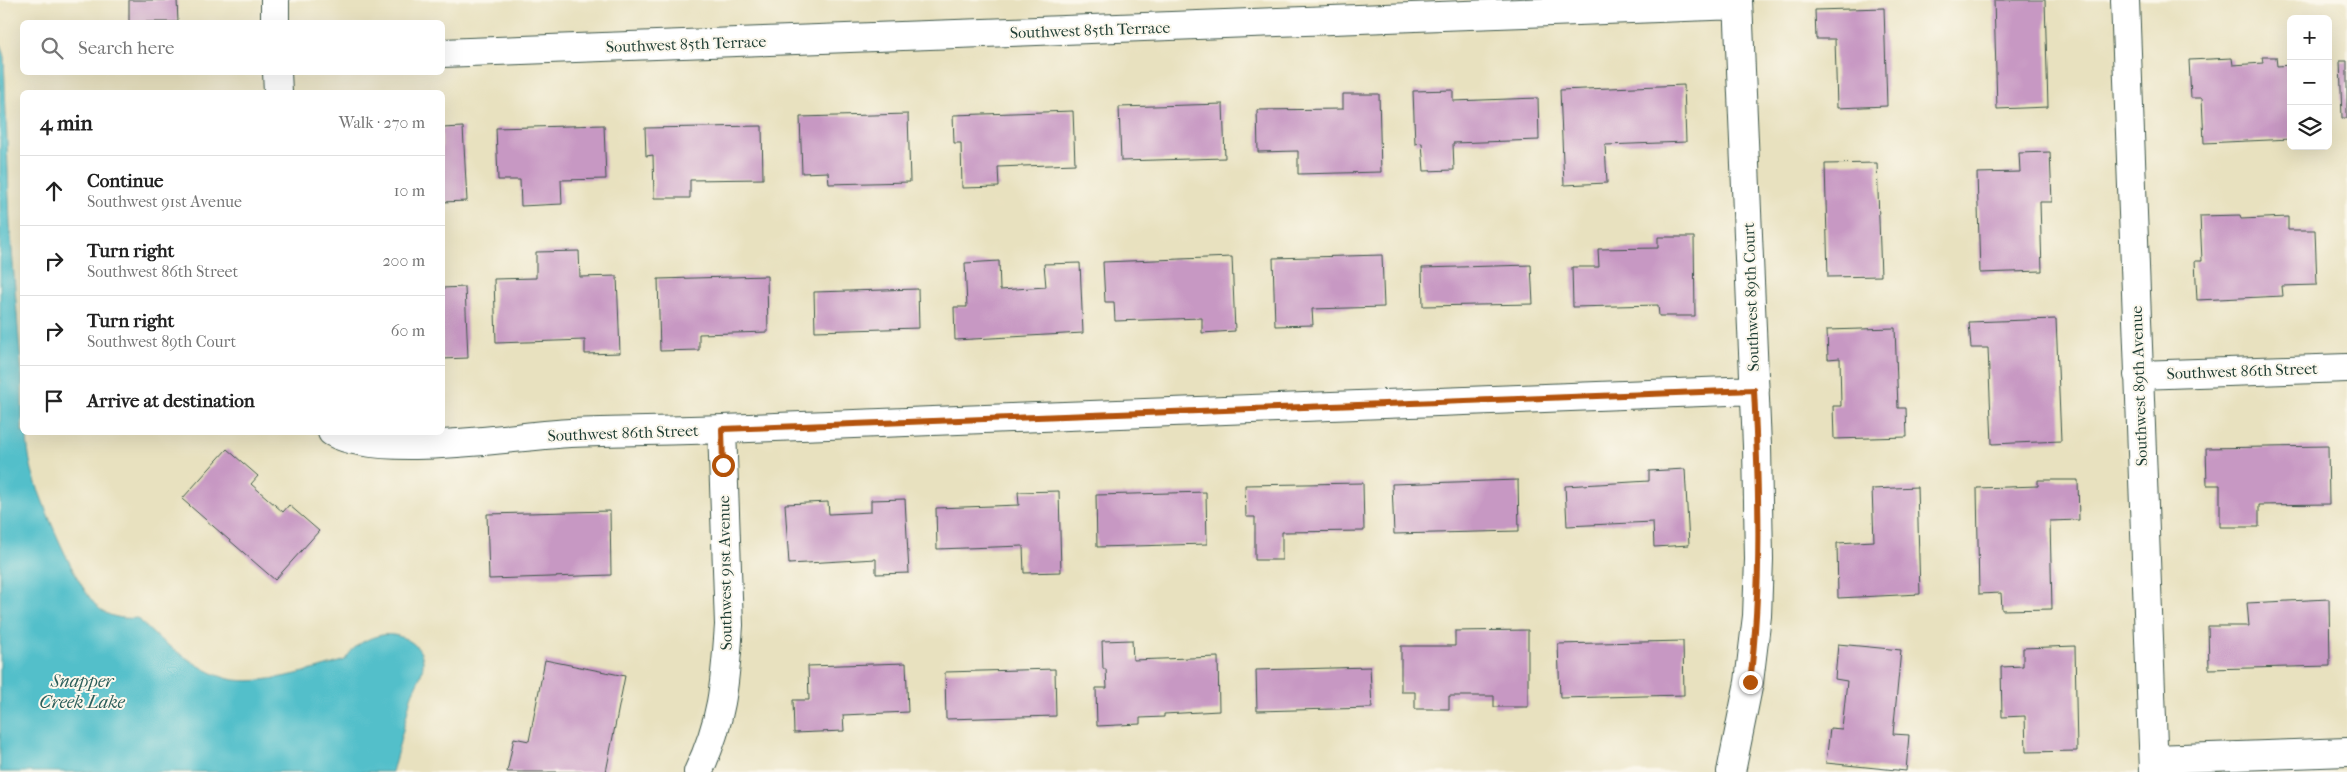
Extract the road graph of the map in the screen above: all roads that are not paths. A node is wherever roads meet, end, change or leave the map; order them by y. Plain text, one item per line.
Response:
1 (274, 0) edge
2 (2125, 0) edge
3 (1738, 2) edge
4 (275, 20) edge
5 (445, 52) edge
6 (277, 75) edge
7 (278, 90) edge
8 (2347, 368) edge
9 (2138, 375) junction
10 (1754, 390) junction
11 (722, 429) junction
12 (339, 435) edge
13 (2347, 752) edge
14 (2154, 766) edge
15 (698, 772) edge
16 (1731, 772) edge

1 - 4 street
2 - 9 street, Southwest 89th Avenue
3 - 5 street, Southwest 85th Terrace
3 - 10 street, Southwest 89th Court
6 - 7 street
8 - 9 street, Southwest 86th Street
9 - 14 street, Southwest 89th Avenue
10 - 11 street, Southwest 86th Street
10 - 16 street, Southwest 89th Court
11 - 12 street, Southwest 86th Street
11 - 15 street, Southwest 91st Avenue
13 - 14 street

